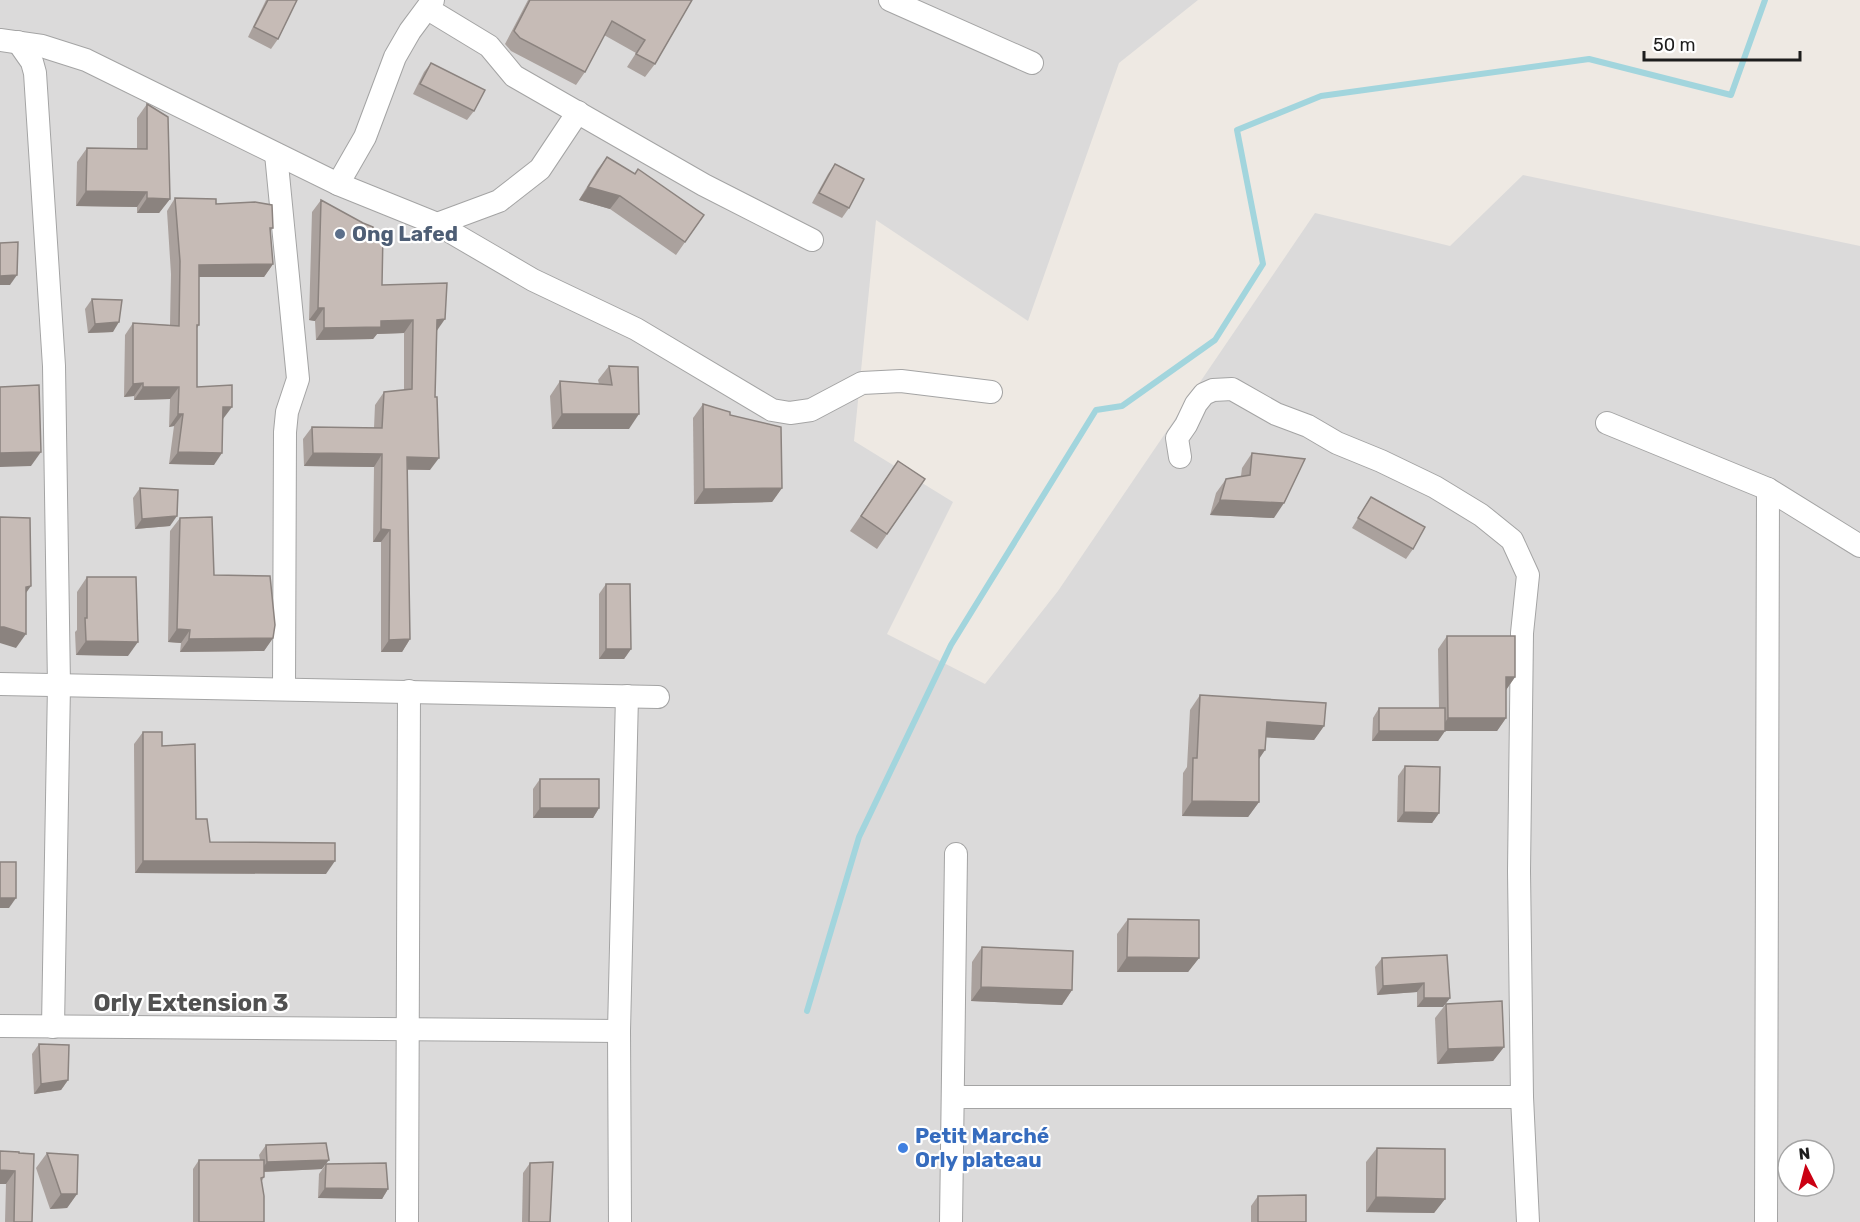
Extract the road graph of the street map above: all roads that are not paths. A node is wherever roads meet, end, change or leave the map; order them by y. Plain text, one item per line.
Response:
1 (890, 0) edge
2 (431, 4) edge
3 (9, 41) edge
4 (1032, 63) dead end
5 (578, 112) junction
6 (276, 154) junction
7 (338, 184) junction
8 (437, 224) junction
9 (812, 240) dead end
10 (991, 392) dead end
11 (1606, 423) dead end
12 (1180, 457) dead end
13 (1768, 489) junction
14 (1860, 546) edge
15 (0, 684) edge
16 (59, 685) junction
17 (284, 688) junction
18 (409, 691) junction
19 (627, 696) junction
20 (658, 697) dead end
21 (956, 854) dead end
22 (0, 1026) edge
23 (53, 1027) junction
24 (408, 1029) junction
25 (619, 1031) junction
26 (953, 1097) junction
27 (1522, 1097) junction
28 (407, 1222) edge
29 (620, 1222) edge
30 (951, 1222) edge
31 (1528, 1222) edge
32 (1766, 1222) edge

1 - 4 street
2 - 5 street
2 - 7 street
3 - 6 street
3 - 16 street
5 - 8 street
5 - 9 street
6 - 7 street
6 - 17 street
7 - 8 street
8 - 10 street
11 - 13 street
12 - 27 street
13 - 14 street
13 - 32 street
15 - 16 street
16 - 17 street
16 - 23 street
17 - 18 street
18 - 19 street
18 - 24 street
19 - 20 street
19 - 25 street
21 - 26 street
22 - 23 street
23 - 24 street
24 - 25 street
24 - 28 street
25 - 29 street
26 - 27 street
26 - 30 street
27 - 31 street

